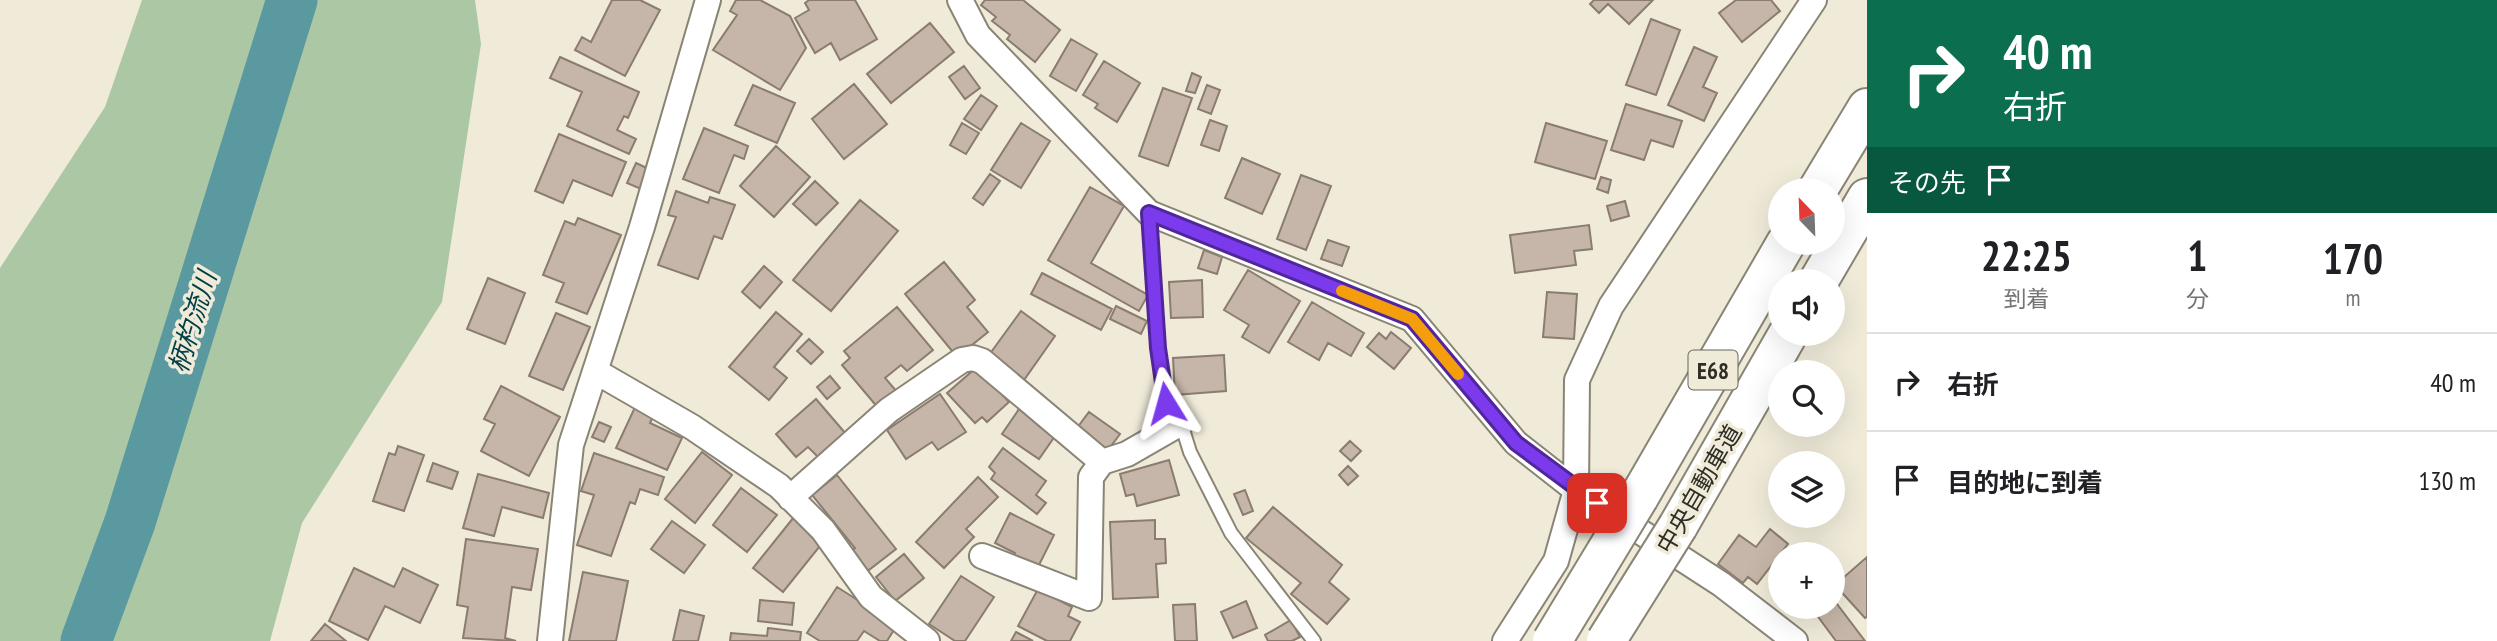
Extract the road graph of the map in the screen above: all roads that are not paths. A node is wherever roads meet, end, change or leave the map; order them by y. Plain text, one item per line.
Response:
1 (708, 0) edge
2 (960, 0) edge
3 (1814, 0) edge
4 (1867, 108) edge
5 (1824, 178) edge
6 (1867, 198) edge
7 (1149, 213) junction
8 (1778, 256) edge
9 (1826, 269) edge
10 (1781, 346) edge
11 (595, 371) junction
12 (1181, 423) junction
13 (1102, 463) junction
14 (1576, 490) junction
15 (790, 498) junction
16 (982, 556) dead end
17 (550, 641) edge
18 (927, 641) edge
19 (1314, 641) edge
20 (1505, 641) edge
21 (1552, 641) edge
22 (1606, 641) edge
23 (1795, 641) edge

1 - 11 street
2 - 7 street
3 - 14 street
4 - 5 highway
6 - 9 highway
7 - 12 lane
7 - 14 street
8 - 21 highway, 中央自動車道 / E68, bridge
10 - 22 highway, 中央自動車道 / E68, bridge
11 - 15 street
11 - 17 street
12 - 13 street
12 - 19 lane
13 - 15 street
13 - 16 street
14 - 20 street
14 - 23 street
15 - 18 street

